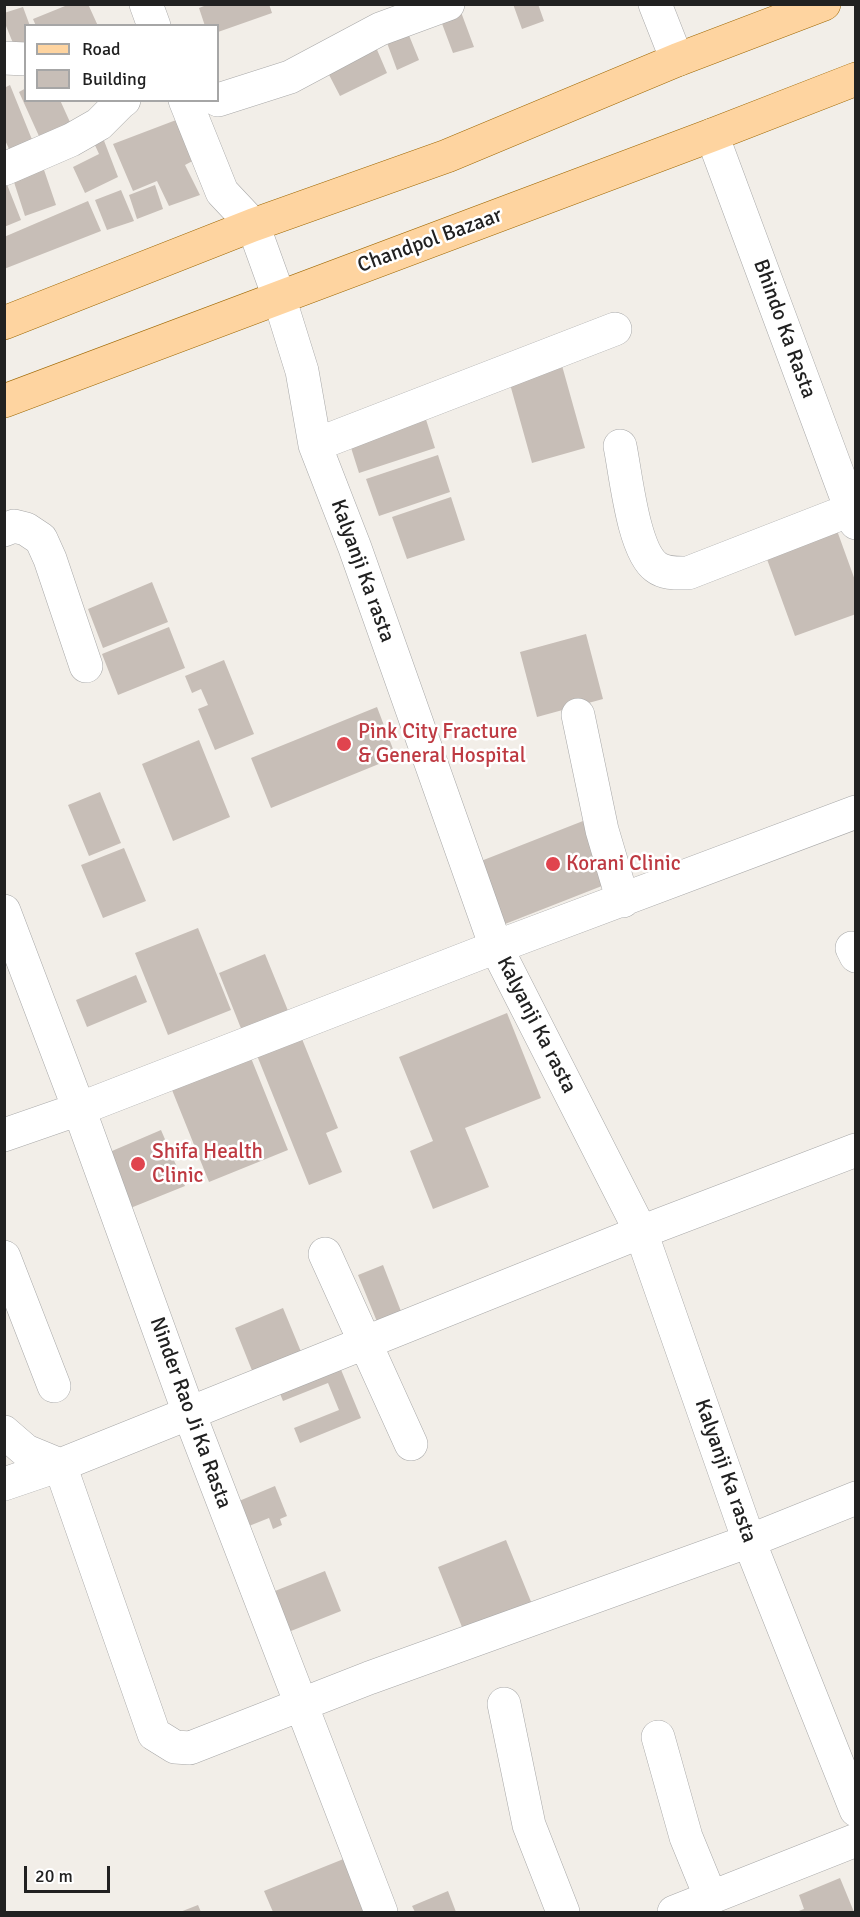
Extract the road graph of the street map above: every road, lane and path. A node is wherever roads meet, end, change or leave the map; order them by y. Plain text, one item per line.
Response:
1 (448, 4) edge
2 (655, 4) edge
3 (824, 4) edge
4 (4, 58) edge
5 (24, 59) edge
6 (677, 60) junction
7 (855, 80) edge
8 (219, 98) edge
9 (120, 102) edge
10 (202, 103) edge
11 (712, 135) junction
12 (4, 169) edge
13 (253, 225) junction
14 (279, 297) junction
15 (4, 323) edge
16 (615, 329) dead end
17 (4, 401) edge
18 (315, 445) junction
19 (620, 446) dead end
20 (853, 516) edge
21 (4, 530) edge
22 (86, 666) dead end
23 (578, 715) dead end
24 (855, 812) edge
25 (623, 901) junction
26 (4, 911) edge
27 (496, 947) junction
28 (79, 1109) junction
29 (4, 1135) edge
30 (855, 1150) edge
31 (641, 1232) junction
32 (325, 1254) dead end
33 (4, 1257) edge
34 (365, 1343) junction
35 (54, 1386) dead end
36 (189, 1413) junction
37 (4, 1432) edge
38 (411, 1444) dead end
39 (60, 1465) junction
40 (4, 1484) edge
41 (855, 1498) edge
42 (749, 1541) junction
43 (504, 1704) dead end
44 (300, 1705) junction
45 (658, 1737) dead end
46 (855, 1810) edge
47 (855, 1840) edge
48 (711, 1898) junction
49 (381, 1912) edge
50 (563, 1912) edge
51 (674, 1912) edge

1 - 8 street
2 - 6 street
3 - 6 main road
4 - 5 street
6 - 13 main road
7 - 11 main road, Chandpol Bazaar
9 - 12 street
10 - 13 street
11 - 14 main road, Chandpol Bazaar
11 - 20 street, Bhindo Ka Rasta
13 - 14 street, Kalyanji Ka rasta
13 - 15 main road
14 - 17 main road, Chandpol Bazaar
14 - 18 street, Kalyanji Ka rasta
16 - 18 street
18 - 27 street, Kalyanji Ka rasta
19 - 20 street
21 - 22 street
23 - 25 street
24 - 25 street
25 - 27 street
26 - 28 street, Ninder Rao Ji Ka Rasta
27 - 28 street
27 - 31 street, Kalyanji Ka rasta
28 - 29 street
28 - 36 street, Ninder Rao Ji Ka Rasta
30 - 31 street
31 - 34 street
31 - 42 street, Kalyanji Ka rasta
32 - 34 street
33 - 35 street
34 - 36 street
34 - 38 street
36 - 39 street
36 - 44 street, Ninder Rao Ji Ka Rasta
37 - 39 street
39 - 40 street
39 - 44 street
41 - 42 street
42 - 44 street
42 - 46 street, Kalyanji Ka rasta
43 - 50 street
44 - 49 street, Ninder Rao Ji Ka Rasta
45 - 48 street
47 - 48 street
48 - 51 street

